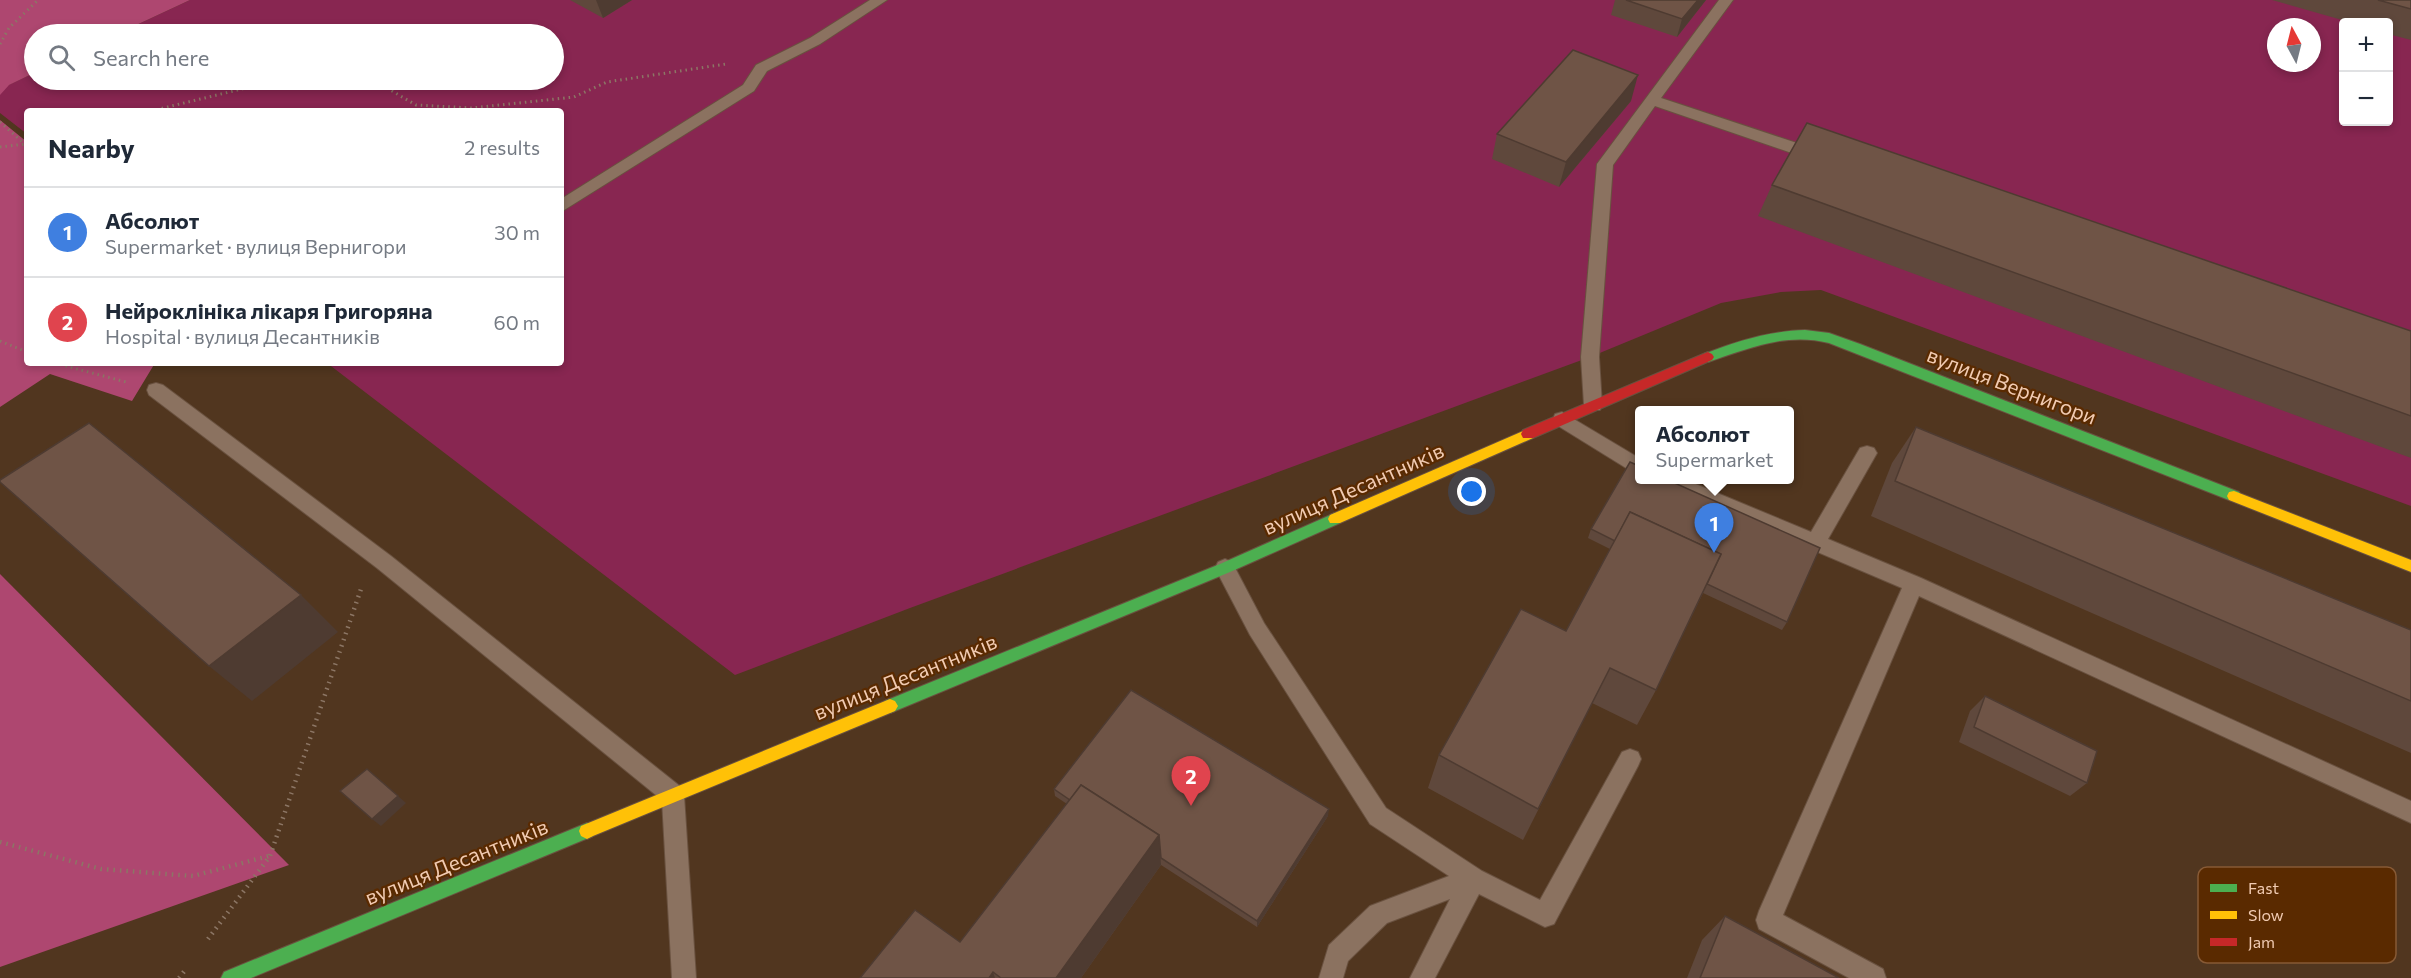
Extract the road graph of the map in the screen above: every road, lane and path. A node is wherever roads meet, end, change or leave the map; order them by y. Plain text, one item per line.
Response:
1 (38, 0) edge
2 (880, 0) edge
3 (1726, 0) edge
4 (0, 44) edge
5 (761, 68) junction
6 (238, 90) edge
7 (390, 90) edge
8 (1652, 100) junction
9 (163, 108) edge
10 (472, 108) edge
11 (472, 108) edge
12 (0, 122) edge
13 (24, 143) edge
14 (24, 145) edge
15 (0, 147) edge
16 (1832, 160) edge
17 (564, 205) edge
18 (0, 341) edge
19 (24, 351) edge
20 (66, 366) edge
21 (156, 390) joint
22 (1593, 405) junction
23 (1562, 419) junction
24 (1867, 453) dead end
25 (1635, 465) edge
26 (1676, 484) edge
27 (1815, 543) junction
28 (373, 554) junction
29 (2411, 566) edge
30 (1226, 568) junction
31 (1914, 584) junction
32 (1630, 759) dead end
33 (673, 795) junction
34 (2411, 812) edge
35 (0, 842) edge
36 (270, 856) junction
37 (1474, 879) junction
38 (205, 943) dead end
39 (192, 960) dead end
40 (179, 978) edge
41 (230, 978) edge
42 (684, 978) edge
43 (1331, 978) edge
44 (1422, 978) edge
45 (1874, 978) edge

1 - 4 path
2 - 5 lane
3 - 8 lane
5 - 11 path
5 - 17 lane
6 - 9 path
7 - 10 path
8 - 16 lane
8 - 22 lane
12 - 13 path
14 - 15 path
18 - 19 path
20 - 21 path
21 - 28 lane
22 - 23 street, вулиця Десантників
22 - 29 street, вулиця Вернигори
23 - 25 lane
23 - 30 street, вулиця Десантників
24 - 27 lane
26 - 27 lane
27 - 31 lane
28 - 33 lane
28 - 36 path
30 - 33 street, вулиця Десантників
30 - 37 lane
31 - 34 lane
31 - 45 lane
32 - 37 lane
33 - 41 street, вулиця Десантників
33 - 42 lane
35 - 36 path
36 - 38 path
37 - 43 lane
37 - 44 lane
39 - 40 path

